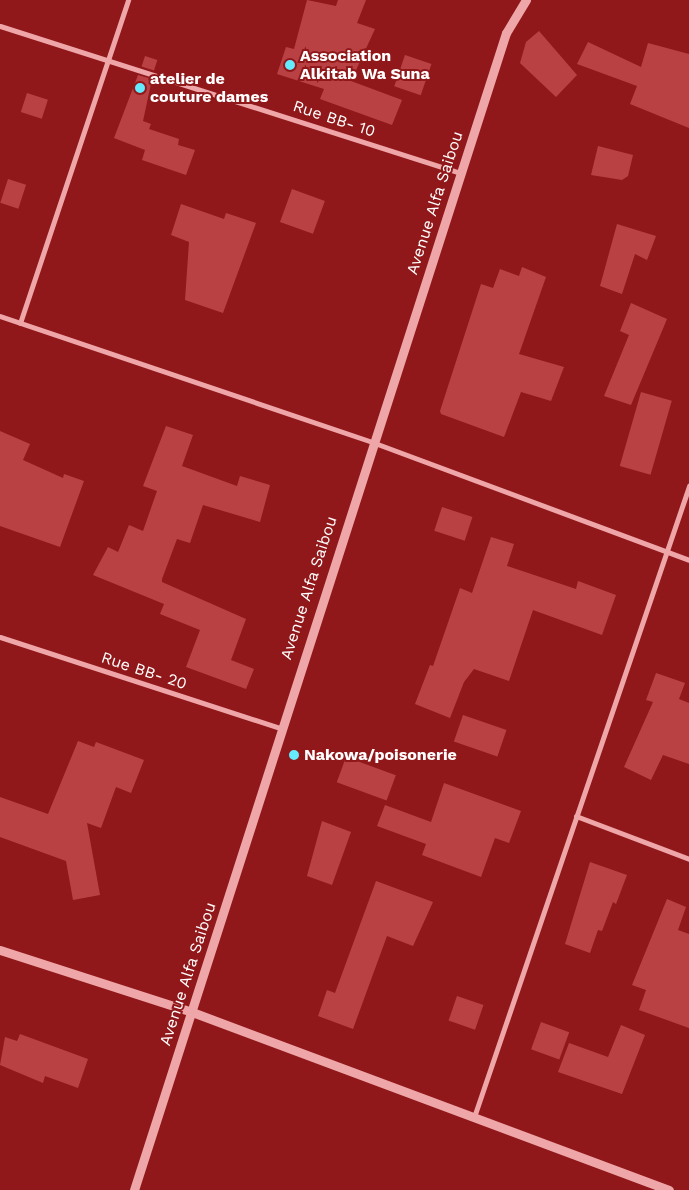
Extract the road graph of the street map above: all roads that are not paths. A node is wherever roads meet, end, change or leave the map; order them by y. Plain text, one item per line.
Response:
1 (128, 0) edge
2 (526, 0) edge
3 (0, 26) edge
4 (108, 61) junction
5 (460, 173) junction
6 (0, 316) edge
7 (20, 323) junction
8 (372, 442) junction
9 (689, 486) edge
10 (669, 551) junction
11 (689, 560) edge
12 (0, 637) edge
13 (280, 728) junction
14 (576, 816) junction
15 (689, 859) edge
16 (0, 950) edge
17 (192, 1012) junction
18 (474, 1117) junction
19 (134, 1190) edge
20 (669, 1190) edge

1 - 4 street
2 - 5 street, Avenue Alfa Saibou
3 - 4 street, Rue BB- 10
4 - 5 street, Rue BB- 10
4 - 7 street
5 - 8 street, Avenue Alfa Saibou
6 - 7 street
7 - 8 street
8 - 10 street
8 - 13 street, Avenue Alfa Saibou
9 - 10 street
10 - 11 street
10 - 14 street
12 - 13 street, Rue BB- 20
13 - 17 street, Avenue Alfa Saibou
14 - 15 street
14 - 18 street
16 - 17 street
17 - 18 street
17 - 19 street, Avenue Alfa Saibou
18 - 20 street

